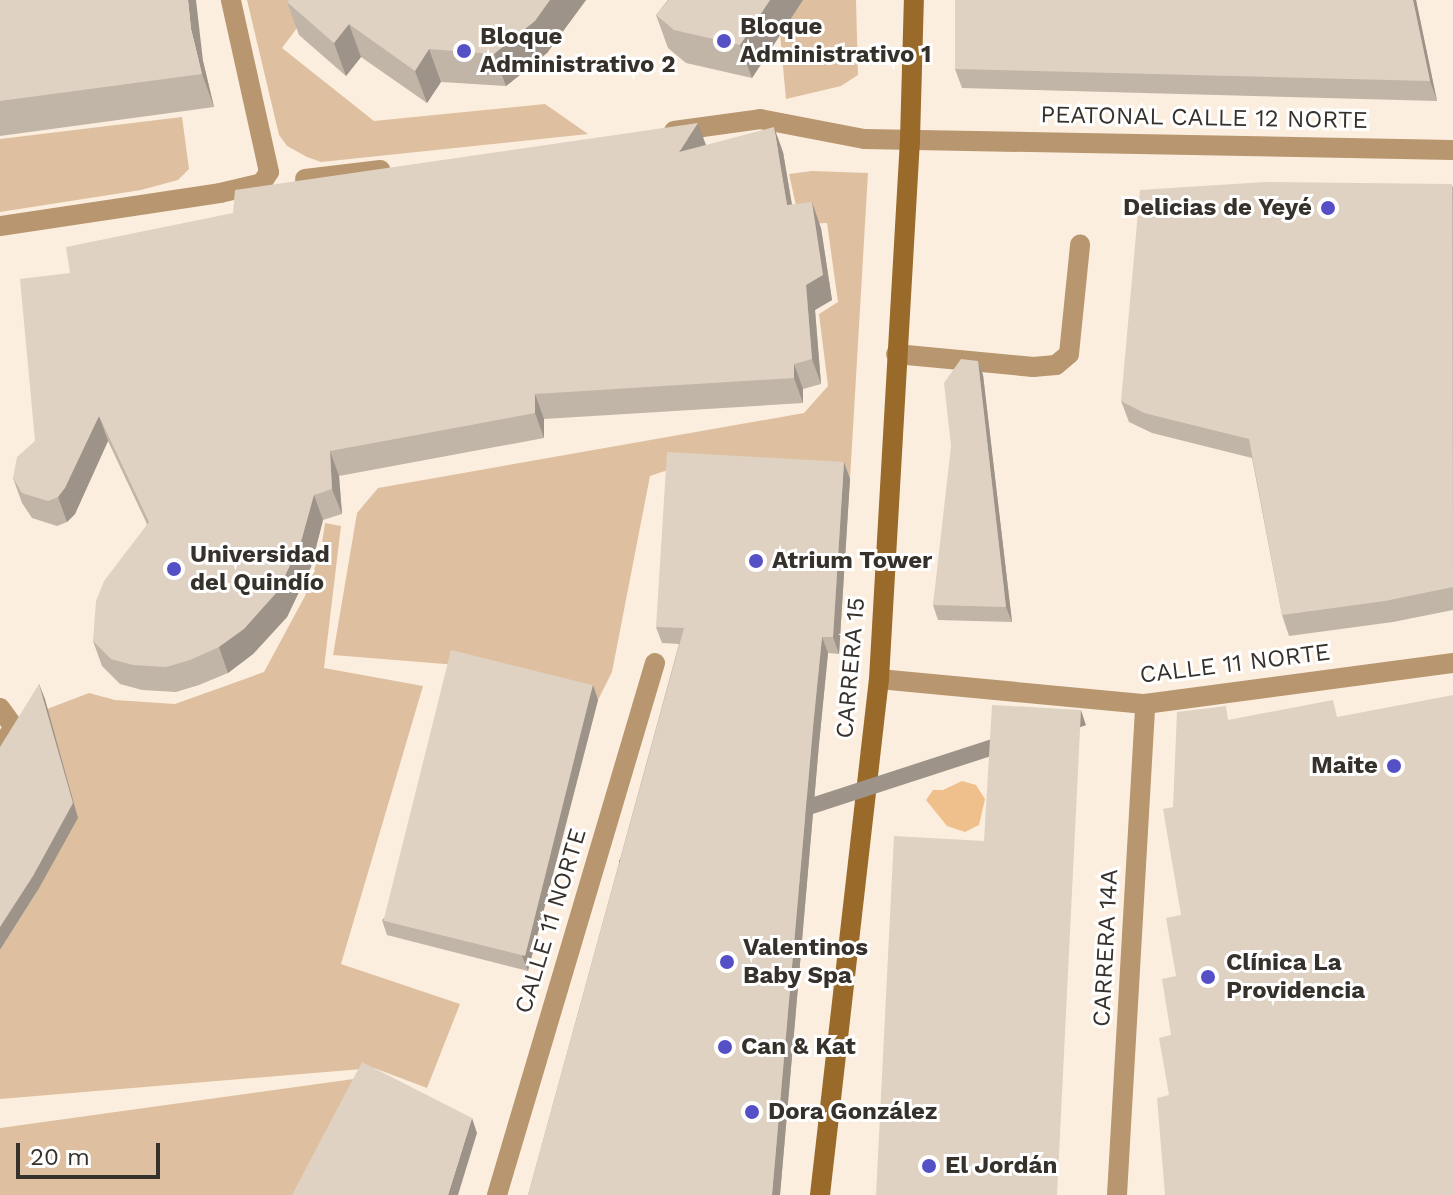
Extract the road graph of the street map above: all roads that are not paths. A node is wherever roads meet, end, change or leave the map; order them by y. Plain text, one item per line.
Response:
1 (231, 0) edge
2 (914, 0) edge
3 (650, 135) edge
4 (910, 139) junction
5 (1453, 150) edge
6 (399, 167) edge
7 (305, 179) edge
8 (0, 226) edge
9 (1080, 245) dead end
10 (896, 354) junction
11 (655, 663) dead end
12 (1453, 663) edge
13 (879, 679) junction
14 (1145, 704) junction
15 (0, 708) edge
16 (0, 748) edge
17 (497, 1195) edge
18 (820, 1195) edge
19 (1117, 1195) edge

1 - 8 street
2 - 4 street, CARRERA 15
3 - 4 street, PEATONAL CALLE 12 NORTE
4 - 5 street, PEATONAL CALLE 12 NORTE
4 - 10 street, CARRERA 15
6 - 7 street
9 - 10 street
10 - 13 street, CARRERA 15
11 - 17 street, CALLE 11 NORTE
12 - 14 street, CALLE 11 NORTE
13 - 14 street, CALLE 11 NORTE
13 - 18 street, CARRERA 15
14 - 19 street, CARRERA 14A
15 - 16 street

